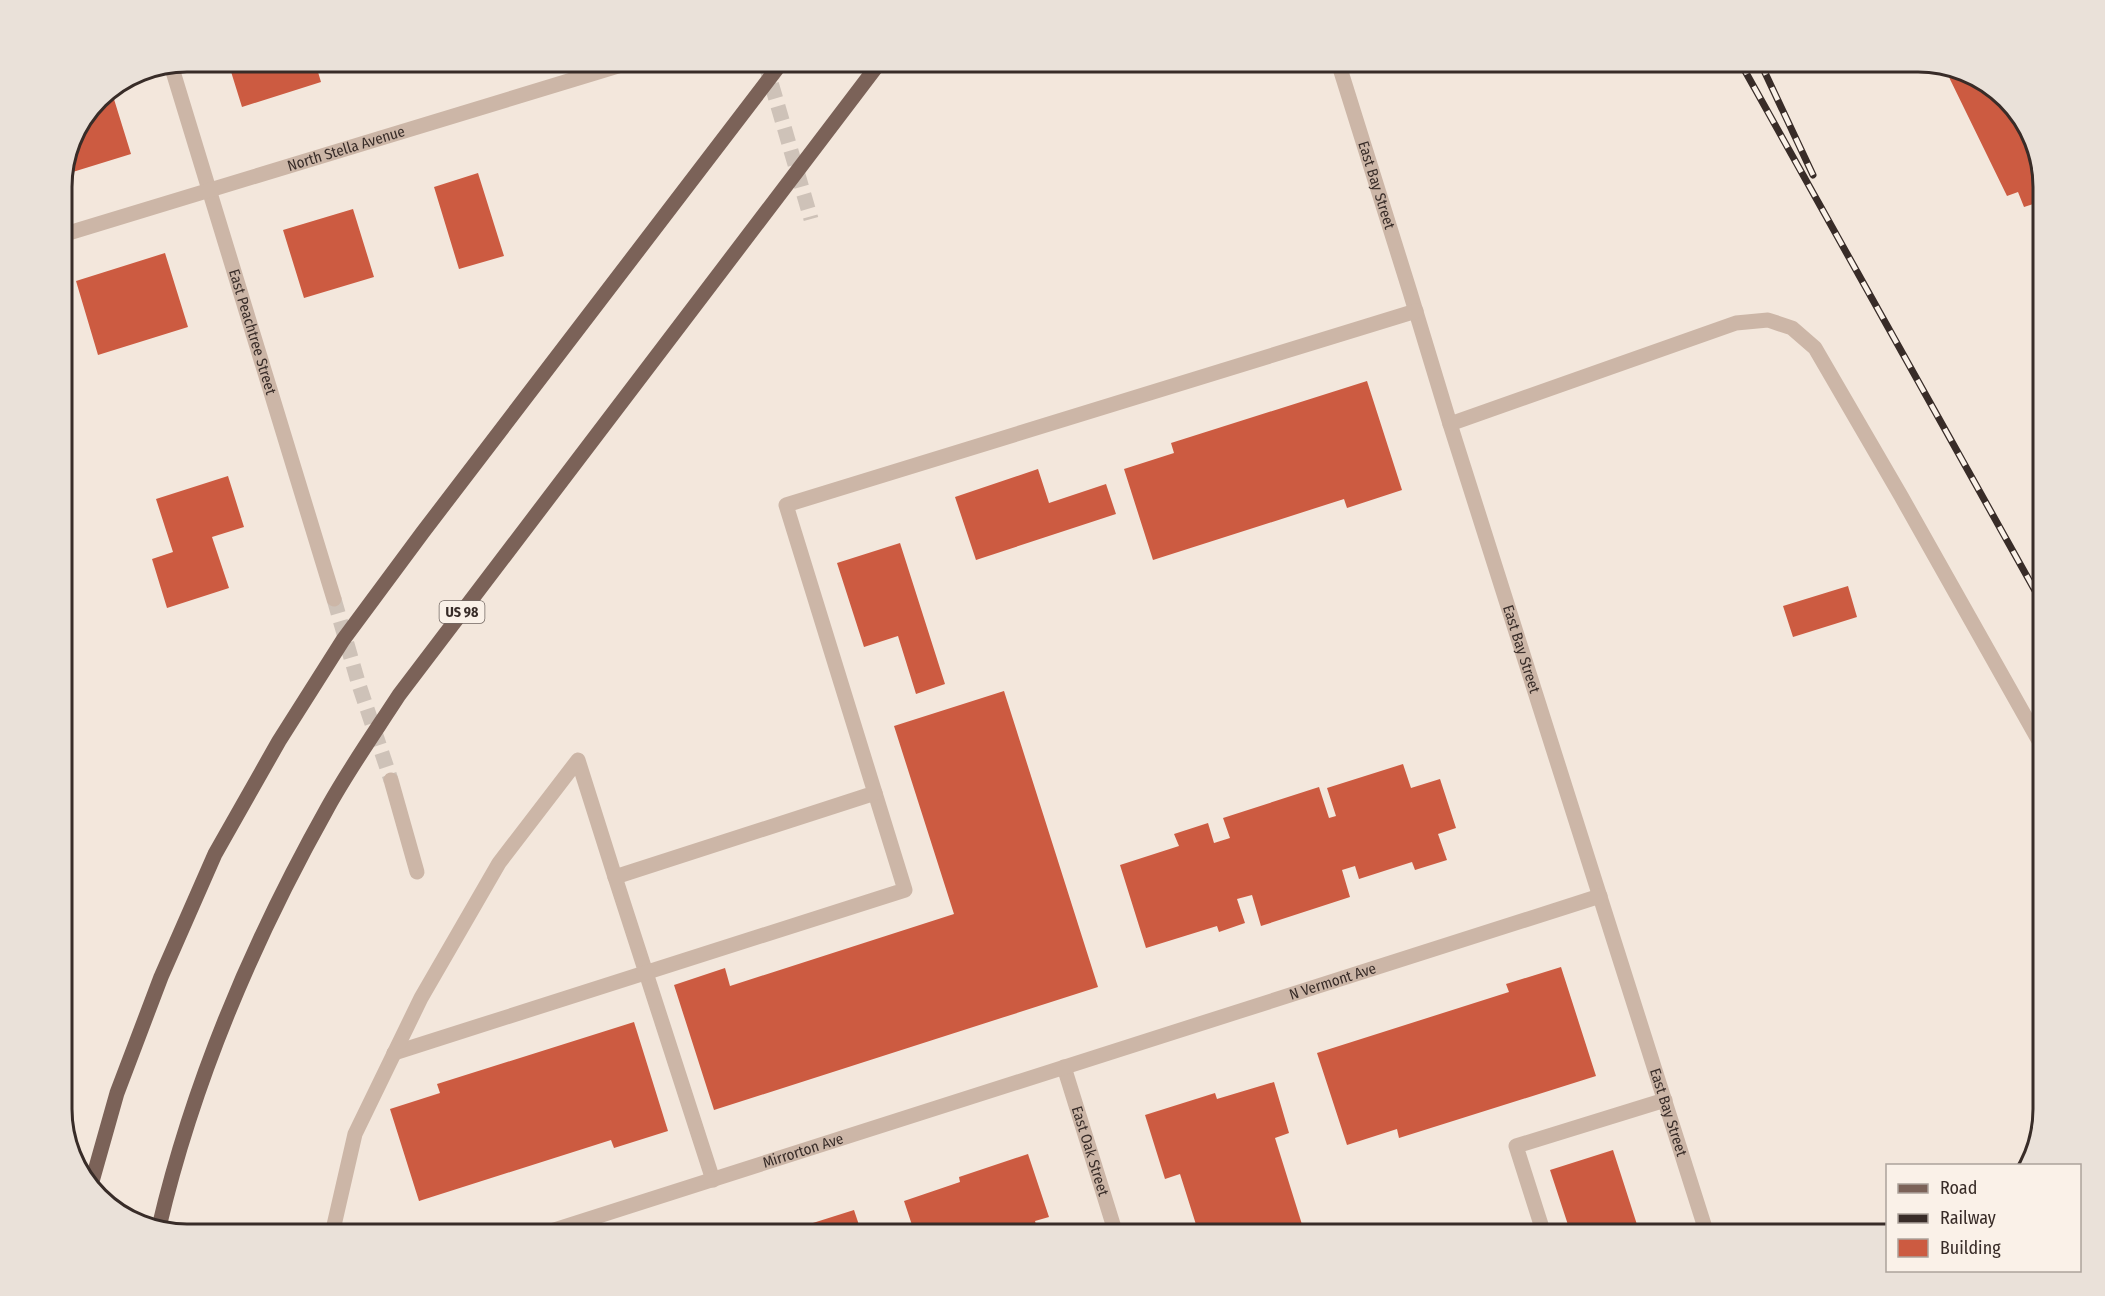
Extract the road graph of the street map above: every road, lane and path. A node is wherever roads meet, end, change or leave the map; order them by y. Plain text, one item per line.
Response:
1 (598, 72) edge
2 (774, 72) edge
3 (872, 72) edge
4 (1341, 72) edge
5 (173, 73) edge
6 (208, 190) junction
7 (72, 232) edge
8 (1416, 310) junction
9 (1449, 424) junction
10 (334, 599) tunnel mouth
11 (2033, 730) edge
12 (391, 780) tunnel mouth
13 (875, 793) junction
14 (417, 872) dead end
15 (615, 877) junction
16 (1600, 896) junction
17 (645, 972) junction
18 (394, 1053) junction
19 (1064, 1067) junction
20 (1665, 1100) junction
21 (94, 1176) edge
22 (713, 1180) junction
23 (161, 1221) edge
24 (334, 1224) edge
25 (574, 1224) edge
26 (1113, 1224) edge
27 (1541, 1224) edge
28 (1704, 1224) edge

1 - 6 street, North Stella Avenue
2 - 21 main road
3 - 23 main road, US 98
4 - 8 street, East Bay Street
5 - 6 street, East Peachtree Street
6 - 7 street, North Stella Avenue
6 - 10 street, East Peachtree Street
8 - 9 street, East Bay Street
8 - 13 street
9 - 11 street
9 - 16 street, East Bay Street
12 - 14 street
13 - 15 street
13 - 17 street
15 - 17 street
15 - 18 street
16 - 19 street, N Vermont Ave
16 - 20 street, East Bay Street
17 - 18 street
17 - 22 street
18 - 24 street
19 - 22 street, Mirrorton Ave
19 - 26 street, East Oak Street
20 - 27 street
20 - 28 street, East Bay Street
22 - 25 street, Mirrorton Ave

